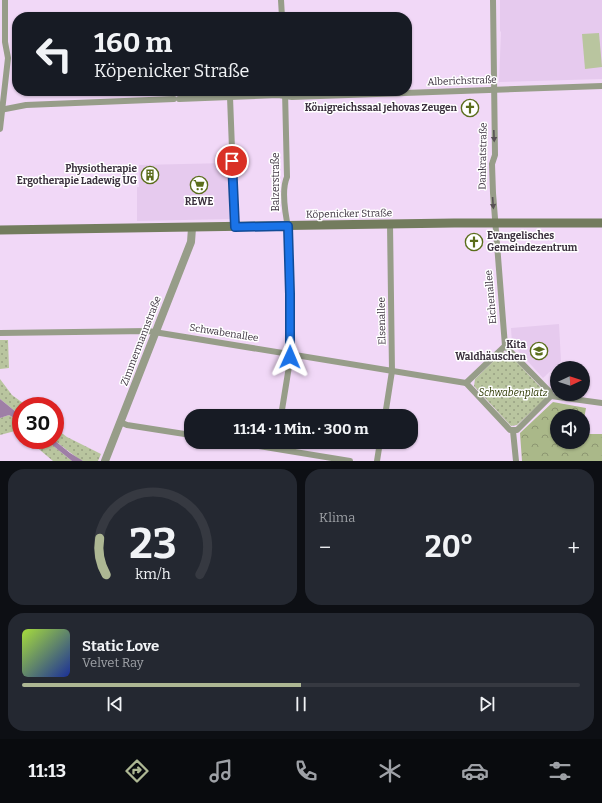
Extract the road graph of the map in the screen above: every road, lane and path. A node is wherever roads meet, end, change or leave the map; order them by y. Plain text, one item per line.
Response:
1 (4, 0) edge
2 (281, 0) edge
3 (493, 0) edge
4 (282, 12) edge
5 (602, 86) edge
6 (493, 90) junction
7 (412, 92) edge
8 (248, 96) edge
9 (285, 96) edge
10 (230, 97) junction
11 (1, 110) edge
12 (0, 129) edge
13 (495, 223) junction
14 (602, 223) edge
15 (390, 224) junction
16 (288, 226) junction
17 (235, 227) junction
18 (192, 228) junction
19 (0, 230) edge
20 (0, 333) edge
21 (155, 333) junction
22 (505, 346) junction
23 (291, 354) junction
24 (392, 371) junction
25 (466, 382) junction
26 (550, 395) edge
27 (550, 397) edge
28 (587, 401) edge
29 (602, 403) edge
30 (282, 409) edge
31 (386, 409) edge
32 (120, 422) junction
33 (514, 431) junction
34 (184, 434) edge
35 (294, 449) edge
36 (379, 449) edge
37 (105, 461) edge
38 (350, 461) edge
39 (377, 461) edge
40 (516, 461) edge

1 - 11 street
2 - 4 street
3 - 6 street, Dankratstraße
5 - 6 street, Alberichstraße
6 - 7 street, Alberichstraße
6 -> 13 street, Dankratstraße
8 - 10 street, Alberichstraße
9 - 16 street, Balzerstraße
10 - 11 street, Alberichstraße
10 - 17 street
11 - 12 street
13 - 14 main road, Köpenicker Straße
13 - 15 main road, Köpenicker Straße
13 - 22 street, Eichenallee
15 - 16 main road, Köpenicker Straße
15 - 24 street, Elsenallee
16 - 17 main road, Köpenicker Straße
16 - 23 street, Balzerstraße
17 - 18 main road, Köpenicker Straße
18 - 19 main road, Köpenicker Straße
18 - 21 street, Zimmermannstraße
20 - 21 street, Schwabenallee
21 - 23 street, Schwabenallee
21 - 32 street, Zimmermannstraße
22 - 25 street
22 - 26 street
23 - 24 street, Schwabenallee
23 - 30 street, Balzerstraße
24 - 25 street, Schwabenallee
24 - 31 street, Elsenallee
25 - 33 street
27 - 33 street
28 - 29 street
32 - 34 street
32 - 37 street, Zimmermannstraße
33 - 40 street
35 - 38 street
36 - 39 street

